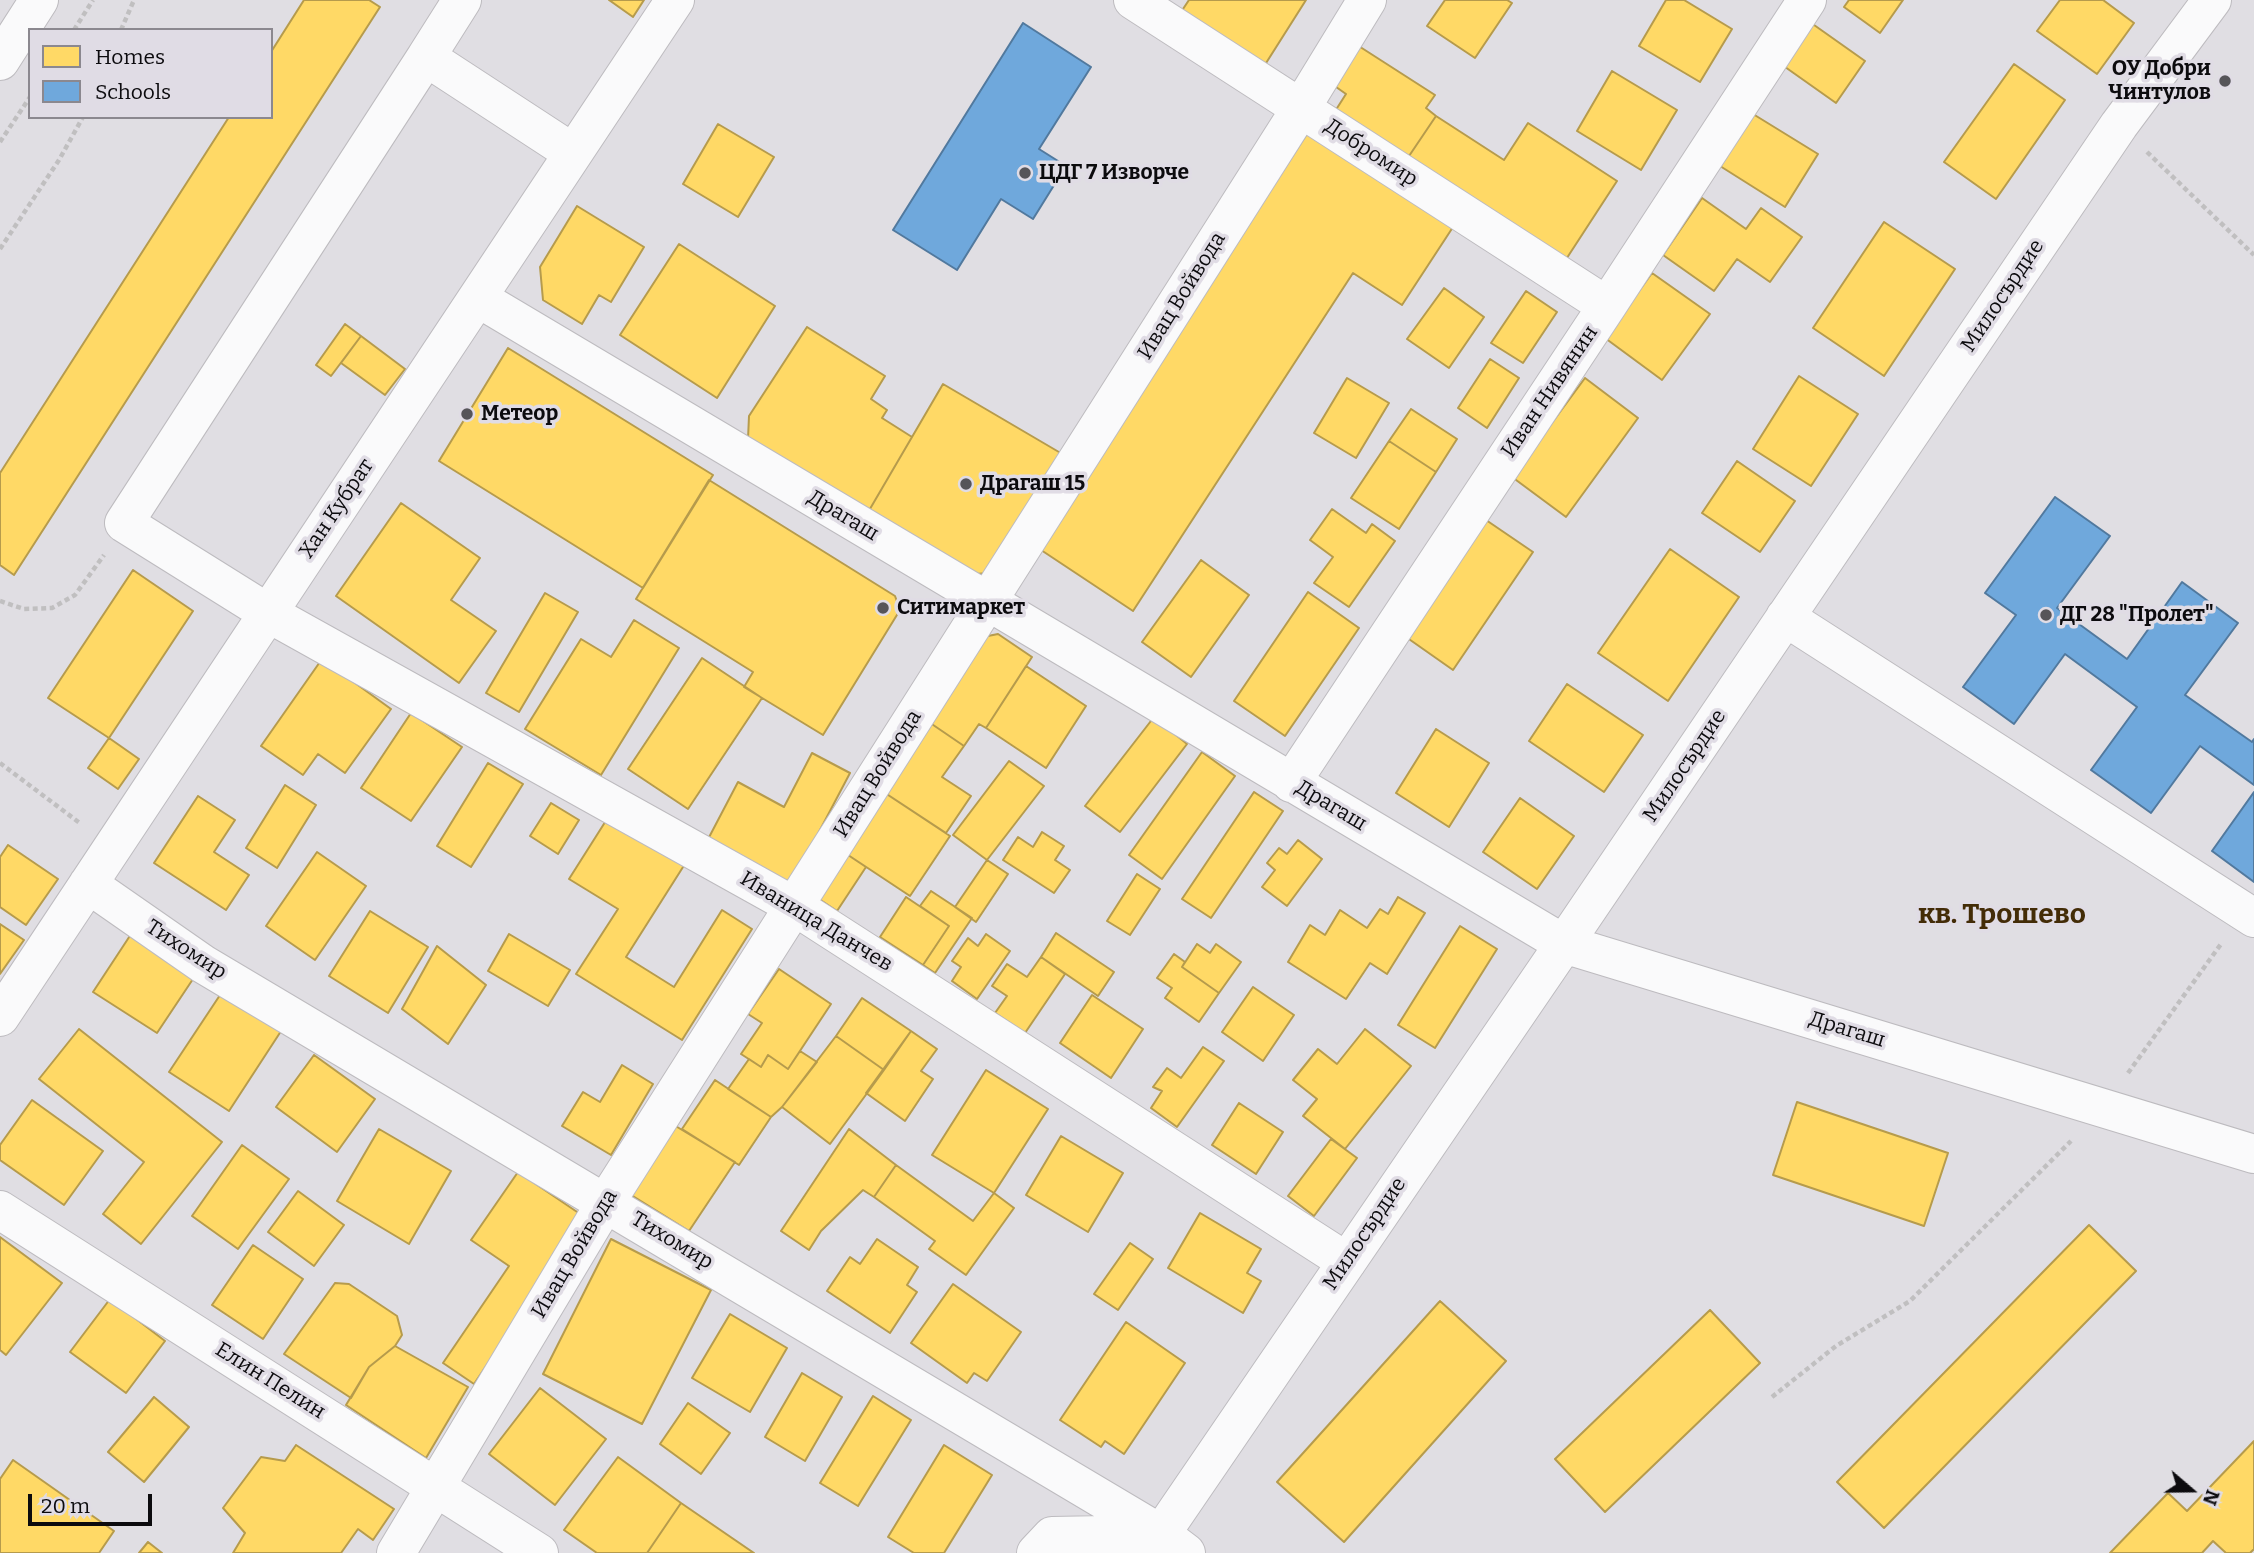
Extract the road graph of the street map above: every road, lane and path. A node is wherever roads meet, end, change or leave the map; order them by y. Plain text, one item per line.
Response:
1 (39, 0) edge
2 (93, 0) edge
3 (134, 0) edge
4 (462, 0) edge
5 (675, 0) edge
6 (1133, 0) edge
7 (1367, 0) edge
8 (1807, 0) edge
9 (2212, 0) edge
10 (75, 28) edge
11 (122, 28) edge
12 (426, 57) junction
13 (0, 61) edge
14 (28, 100) edge
15 (1301, 108) junction
16 (82, 119) edge
17 (2119, 125) junction
18 (0, 142) edge
19 (573, 153) junction
20 (0, 249) edge
21 (2254, 255) edge
22 (478, 298) junction
23 (1608, 306) junction
24 (124, 523) junction
25 (0, 601) edge
26 (987, 602) junction
27 (268, 613) junction
28 (1785, 617) junction
29 (0, 764) edge
30 (1292, 783) junction
31 (112, 847) junction
32 (88, 884) junction
33 (794, 906) junction
34 (2249, 915) edge
35 (1564, 944) junction
36 (0, 1017) edge
37 (2103, 1108) junction
38 (2254, 1154) edge
39 (606, 1202) junction
40 (0, 1210) edge
41 (1347, 1262) junction
42 (1772, 1397) dead end
43 (436, 1486) junction
44 (1174, 1543) edge
45 (396, 1553) edge
46 (539, 1553) edge
47 (1036, 1553) edge
48 (1126, 1553) edge

1 - 13 street
2 - 10 path
3 - 11 path
4 - 12 street
5 - 19 street, Хан Кубрат
6 - 15 street, Добромир
7 - 15 street, Ивац Войвода
8 - 23 street, Иван Нивянин
9 - 17 street, Милосърдие
12 - 19 street
12 - 24 street
14 - 18 path
15 - 23 street, Добромир
15 - 26 street, Ивац Войвода
16 - 20 path
17 - 21 path
17 - 28 street, Милосърдие
19 - 22 street, Хан Кубрат
22 - 26 street, Драгаш
22 - 27 street, Хан Кубрат
23 - 30 street, Иван Нивянин
24 - 25 path
24 - 27 street, Иваница Данчев
26 - 30 street, Драгаш
26 - 33 street, Ивац Войвода
27 - 31 street, Хан Кубрат
27 - 33 street, Иваница Данчев
28 - 34 street
28 - 35 street, Милосърдие
29 - 31 path
30 - 35 street, Драгаш
31 - 32 street, Хан Кубрат
32 - 36 street, Хан Кубрат
32 - 39 street, Тихомир
33 - 39 street, Ивац Войвода
33 - 41 street, Иваница Данчев
34 - 37 path
35 - 37 street, Драгаш
35 - 41 street, Милосърдие
37 - 38 street, Драгаш
37 - 42 path
39 - 43 street, Ивац Войвода
39 - 44 street, Тихомир
40 - 43 street, Елин Пелин
41 - 44 street, Милосърдие
43 - 45 street, Ивац Войвода
43 - 46 street, Елин Пелин
44 - 47 street
44 - 48 street, Милосърдие

